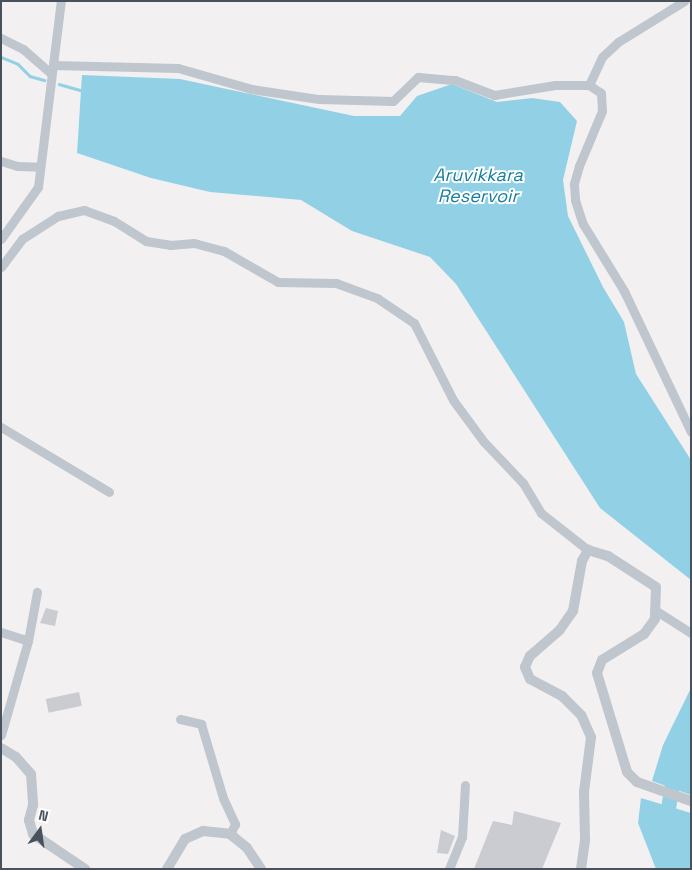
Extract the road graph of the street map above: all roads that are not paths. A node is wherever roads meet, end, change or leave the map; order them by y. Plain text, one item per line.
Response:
1 (61, 1) edge
2 (684, 1) edge
3 (1, 38) edge
4 (52, 69) junction
5 (588, 85) junction
6 (1, 161) edge
7 (40, 168) junction
8 (1, 239) edge
9 (1, 267) edge
10 (1, 427) edge
11 (691, 432) edge
12 (109, 492) dead end
13 (588, 550) junction
14 (37, 592) dead end
15 (655, 610) junction
16 (1, 632) edge
17 (691, 633) edge
18 (28, 641) junction
19 (180, 719) dead end
20 (1, 735) edge
21 (1, 748) edge
22 (465, 785) dead end
23 (691, 801) edge
24 (230, 834) junction
25 (85, 869) edge
26 (166, 869) edge
27 (261, 869) edge
28 (449, 869) edge
29 (581, 869) edge

1 - 4 street
2 - 5 street
3 - 4 street
4 - 5 street
4 - 7 street
5 - 11 street
6 - 7 street
7 - 8 street
9 - 13 street
10 - 12 street
13 - 15 street
13 - 29 street
14 - 18 street
15 - 17 street
15 - 23 street
16 - 18 street
18 - 20 street
19 - 24 street
21 - 25 street
22 - 28 street
24 - 26 street
24 - 27 street

